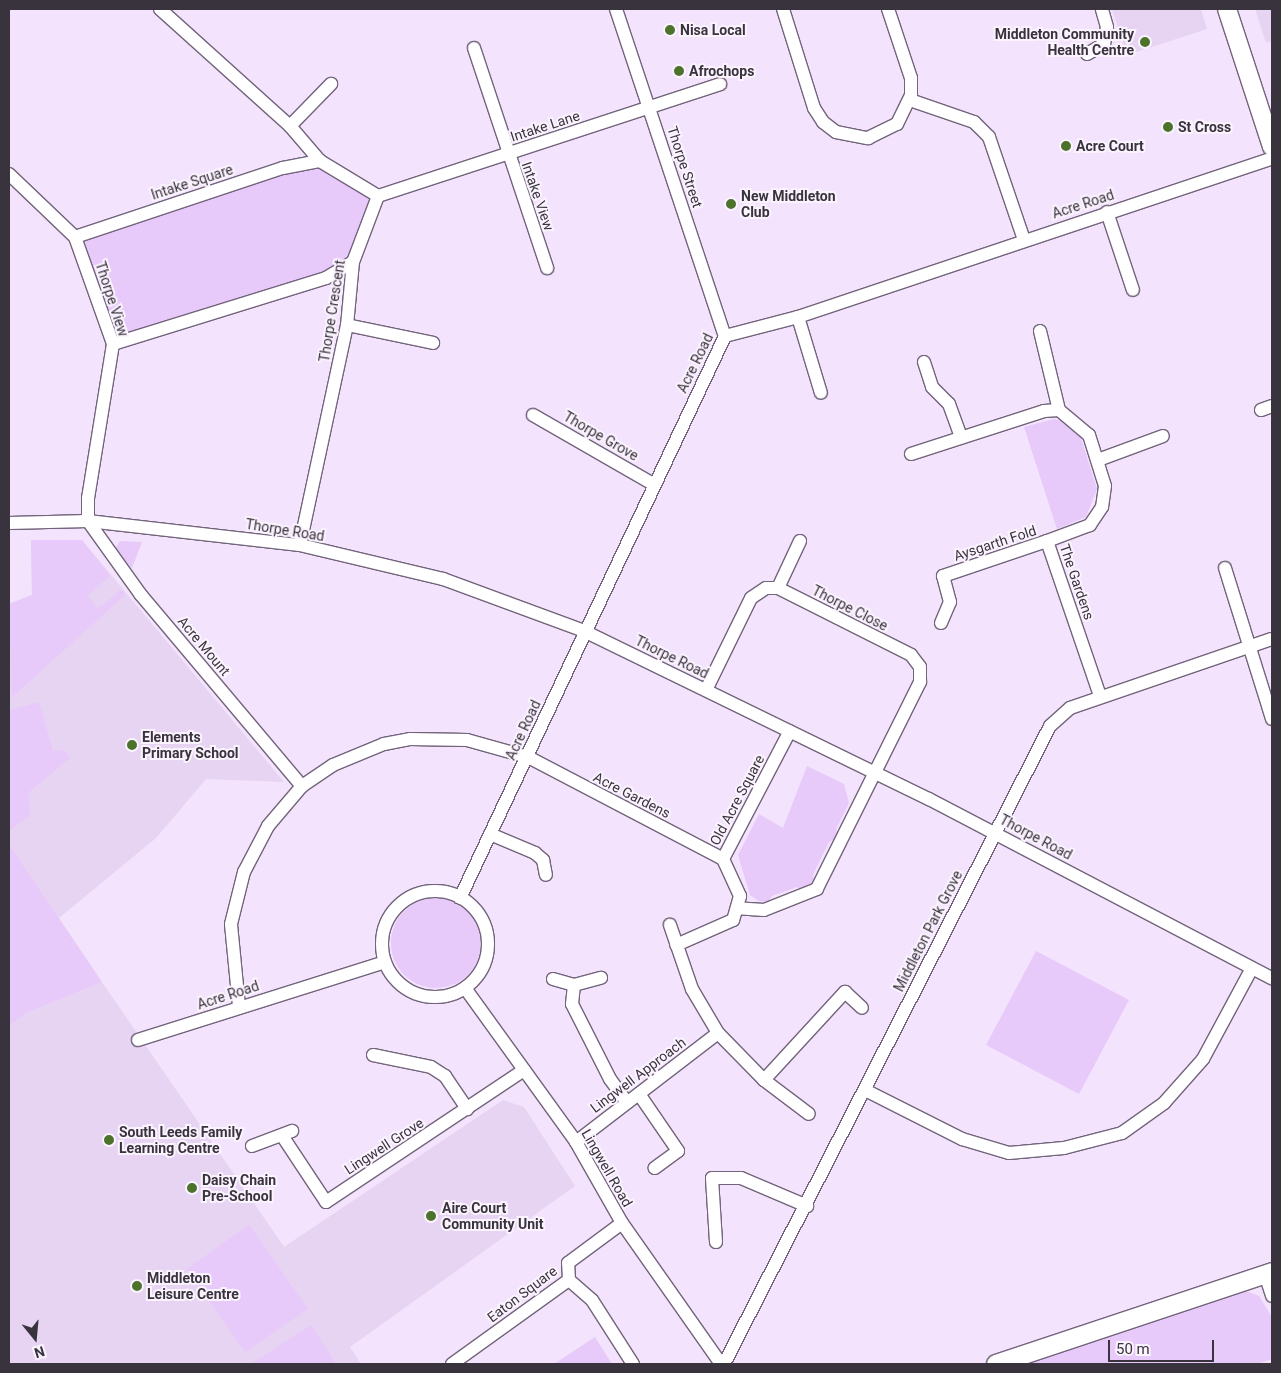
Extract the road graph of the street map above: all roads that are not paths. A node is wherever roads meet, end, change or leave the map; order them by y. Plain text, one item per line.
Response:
1 (160, 9) edge
2 (616, 9) edge
3 (783, 9) edge
4 (888, 9) edge
5 (1102, 9) edge
6 (1227, 9) edge
7 (474, 48) dead end
8 (1087, 54) dead end
9 (331, 84) dead end
10 (720, 84) dead end
11 (910, 100) junction
12 (650, 107) junction
13 (290, 126) junction
14 (1272, 147) edge
15 (508, 154) junction
16 (1272, 158) edge
17 (320, 161) junction
18 (9, 174) edge
19 (378, 196) junction
20 (1106, 212) junction
21 (75, 237) junction
22 (1024, 240) junction
23 (353, 262) junction
24 (547, 268) dead end
25 (1133, 290) dead end
26 (798, 317) junction
27 (347, 325) junction
28 (1040, 331) dead end
29 (724, 336) junction
30 (433, 342) dead end
31 (113, 344) junction
32 (924, 362) dead end
33 (821, 393) dead end
34 (1059, 410) junction
35 (533, 415) dead end
36 (1163, 436) dead end
37 (961, 437) junction
38 (911, 454) dead end
39 (1098, 460) junction
40 (653, 484) junction
41 (88, 521) junction
42 (9, 523) edge
43 (800, 541) dead end
44 (1048, 541) junction
45 (300, 546) junction
46 (1224, 568) dead end
47 (778, 588) junction
48 (941, 623) dead end
49 (584, 631) junction
50 (1272, 638) edge
51 (1248, 646) junction
52 (706, 690) junction
53 (1100, 696) junction
54 (1272, 719) edge
55 (790, 731) junction
56 (528, 757) junction
57 (876, 772) junction
58 (302, 786) junction
59 (995, 832) junction
60 (490, 834) junction
61 (723, 859) junction
62 (546, 875) dead end
63 (460, 898) junction
64 (738, 908) junction
65 (670, 925) dead end
66 (676, 945) junction
67 (385, 962) junction
68 (1252, 968) junction
69 (601, 978) dead end
70 (1272, 978) edge
71 (553, 979) dead end
72 (574, 985) junction
73 (465, 988) junction
74 (239, 1006) junction
75 (862, 1008) dead end
76 (718, 1033) junction
77 (138, 1040) dead end
78 (373, 1054) dead end
79 (524, 1070) junction
80 (764, 1080) junction
81 (865, 1090) junction
82 (639, 1094) junction
83 (627, 1102) junction
84 (467, 1109) junction
85 (809, 1114) dead end
86 (576, 1142) junction
87 (252, 1146) dead end
88 (655, 1168) dead end
89 (807, 1206) junction
90 (622, 1223) junction
91 (716, 1242) dead end
92 (1269, 1273) edge
93 (569, 1280) junction
94 (1272, 1296) edge
95 (452, 1364) edge
96 (633, 1364) edge
97 (722, 1364) edge
98 (996, 1364) edge

1 - 13 street
2 - 12 street, Thorpe Street
3 - 11 street
4 - 11 street
5 - 8 street
6 - 14 street
7 - 15 street, Intake View
9 - 13 street
10 - 12 street, Intake Lane
11 - 22 street
12 - 15 street, Intake Lane
12 - 29 street, Thorpe Street
13 - 17 street
15 - 19 street, Intake Lane
15 - 24 street, Intake View
16 - 20 street, Acre Road
17 - 19 street
17 - 21 street, Intake Square
18 - 21 street, Thorpe View
19 - 23 street, Thorpe Crescent
20 - 22 street, Acre Road
20 - 25 street
21 - 31 street, Thorpe View
22 - 26 street, Acre Road
23 - 27 street, Thorpe Crescent
23 - 31 street
26 - 29 street, Acre Road
26 - 33 street
27 - 30 street
27 - 45 street, Thorpe Crescent
28 - 34 street
29 - 40 street, Acre Road
31 - 41 street, Thorpe View
32 - 37 street
34 - 37 street
34 - 39 street, The Gardens
35 - 40 street, Thorpe Grove
36 - 39 street
37 - 38 street
39 - 44 street, The Gardens
40 - 49 street, Acre Road
41 - 42 street, Thorpe Road
41 - 45 street, Thorpe Road
41 - 58 street, Acre Mount
43 - 47 street
44 - 48 street, Aysgarth Fold
44 - 53 street, The Gardens
45 - 49 street, Thorpe Road
46 - 51 street
47 - 52 street
47 - 57 street, Thorpe Close
49 - 52 street, Thorpe Road
49 - 56 street, Acre Road
50 - 51 street, Middleton Park Grove
51 - 53 street, Middleton Park Grove
51 - 54 street
52 - 55 street, Thorpe Road
53 - 59 street, Middleton Park Grove
55 - 57 street, Thorpe Road
55 - 61 street, Old Acre Square
56 - 58 street, Acre Gardens
56 - 60 street, Acre Road
56 - 61 street, Acre Gardens
57 - 59 street, Thorpe Road
57 - 64 street
58 - 74 street, Acre Gardens
59 - 68 street, Thorpe Road
59 - 81 street, Middleton Park Grove
60 - 62 street
60 - 63 street, Acre Road
61 - 64 street, Old Acre Square
63 - 67 street
63 - 73 street
64 - 66 street
65 - 66 street
66 - 76 street
67 - 73 street
67 - 74 street, Acre Road
68 - 70 street, Thorpe Road
68 - 81 street
69 - 72 street
71 - 72 street
72 - 83 street
73 - 79 street, Lingwell Road
74 - 77 street, Acre Road
75 - 80 street
76 - 80 street
76 - 82 street, Lingwell Approach
78 - 84 street
79 - 84 street, Lingwell Grove
79 - 86 street, Lingwell Road
80 - 85 street
81 - 89 street, Middleton Park Grove
82 - 83 street, Lingwell Approach
82 - 88 street
83 - 86 street, Lingwell Approach
84 - 87 street, Lingwell Grove
86 - 90 street, Lingwell Road
89 - 91 street
89 - 97 street, Middleton Park Grove
90 - 93 street, Eaton Square
90 - 97 street, Lingwell Road
92 - 94 street
92 - 98 street
93 - 95 street, Eaton Square
93 - 96 street

